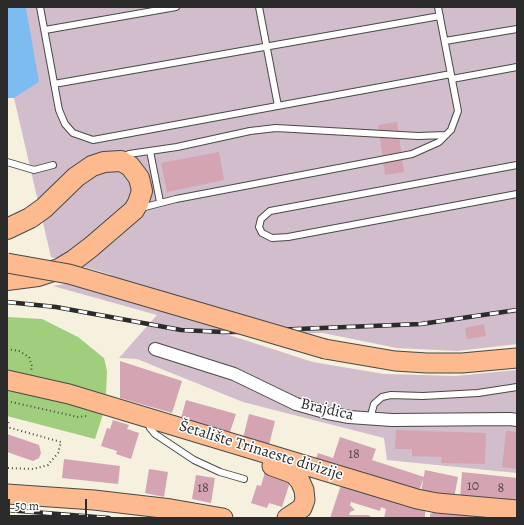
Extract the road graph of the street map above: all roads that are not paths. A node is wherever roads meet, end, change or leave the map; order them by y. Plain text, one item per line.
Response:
1 (40, 7) edge
2 (176, 7) edge
3 (259, 7) edge
4 (438, 7) edge
5 (440, 16) junction
6 (517, 29) edge
7 (45, 30) junction
8 (444, 41) junction
9 (267, 45) junction
10 (517, 67) edge
11 (451, 77) junction
12 (54, 84) junction
13 (278, 106) junction
14 (446, 135) junction
15 (150, 151) junction
16 (112, 160) junction
17 (7, 162) edge
18 (54, 165) dead end
19 (517, 165) edge
20 (517, 194) edge
21 (160, 202) junction
22 (134, 210) junction
23 (7, 229) edge
24 (7, 263) edge
25 (7, 280) edge
26 (155, 349) dead end
27 (517, 358) edge
28 (7, 380) edge
29 (517, 387) edge
30 (147, 417) junction
31 (515, 418) edge
32 (370, 419) junction
33 (173, 424) junction
34 (244, 478) dead end
35 (7, 494) edge
36 (517, 510) edge
37 (223, 518) edge
38 (287, 518) edge

1 - 7 lane
2 - 7 lane
3 - 9 lane
4 - 5 lane
5 - 8 lane
5 - 9 lane
6 - 8 lane
7 - 12 lane
8 - 11 lane
9 - 12 lane
9 - 13 lane
10 - 11 lane
11 - 13 lane
11 - 14 lane
12 - 13 lane
14 - 15 lane
14 - 21 lane
15 - 16 lane
15 - 21 lane
16 - 22 highway
16 - 23 highway
17 - 18 lane
19 - 20 lane
21 - 22 lane
22 - 25 highway
24 - 27 main road, bridge
26 - 32 street, Brajdica
28 - 30 main road, Šetalište Trinaeste divizije
29 - 32 lane
30 - 33 main road, Šetalište Trinaeste divizije
30 - 34 lane
31 - 32 street, Brajdica
33 - 36 main road, Šetalište Trinaeste divizije
33 - 38 main road
35 - 37 main road

